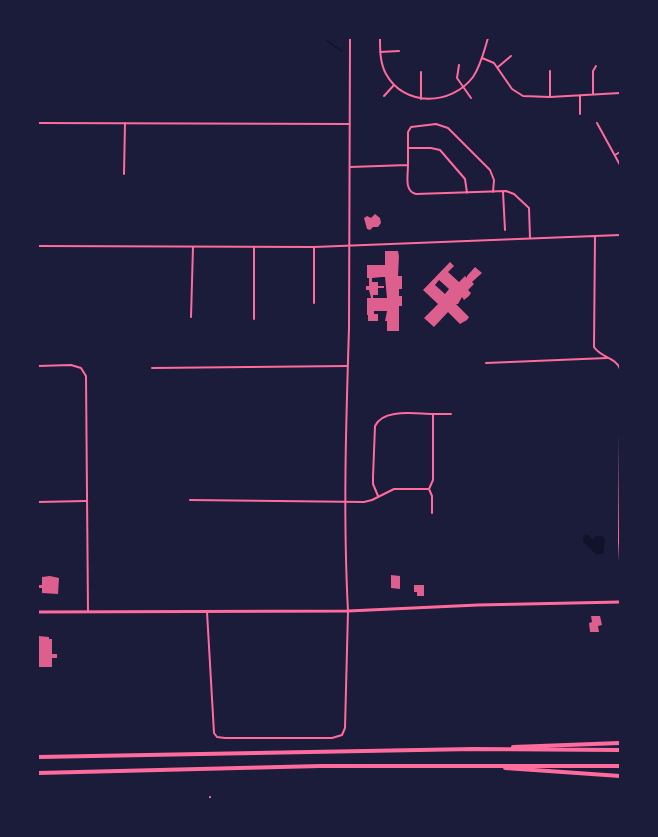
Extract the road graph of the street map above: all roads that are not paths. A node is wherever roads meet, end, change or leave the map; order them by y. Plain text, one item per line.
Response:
1 (350, 38) edge
2 (380, 38) edge
3 (488, 38) edge
4 (399, 51) dead end
5 (380, 52) junction
6 (511, 56) dead end
7 (482, 58) junction
8 (459, 65) dead end
9 (596, 66) dead end
10 (498, 67) junction
11 (550, 70) dead end
12 (421, 72) dead end
13 (394, 85) junction
14 (463, 86) junction
15 (593, 93) junction
16 (621, 93) edge
17 (580, 95) junction
18 (384, 96) dead end
19 (550, 97) junction
20 (471, 98) dead end
21 (421, 99) junction
22 (580, 114) dead end
23 (125, 122) junction
24 (38, 123) edge
25 (597, 123) dead end
26 (350, 124) junction
27 (408, 148) junction
28 (621, 152) edge
29 (615, 155) junction
30 (408, 165) junction
31 (621, 165) edge
32 (350, 167) junction
33 (124, 174) dead end
34 (493, 192) junction
35 (503, 192) junction
36 (467, 193) junction
37 (505, 230) dead end
38 (621, 235) edge
39 (595, 236) junction
40 (530, 238) junction
41 (350, 245) junction
42 (38, 246) edge
43 (193, 247) junction
44 (254, 247) junction
45 (314, 247) junction
46 (314, 303) dead end
47 (191, 317) dead end
48 (254, 319) dead end
49 (608, 358) junction
50 (486, 363) dead end
51 (38, 366) edge
52 (347, 366) junction
53 (152, 368) dead end
54 (621, 369) edge
55 (433, 414) junction
56 (451, 414) dead end
57 (621, 432) edge
58 (429, 489) junction
59 (378, 496) junction
60 (190, 500) dead end
61 (86, 501) junction
62 (345, 501) junction
63 (38, 502) edge
64 (432, 513) dead end
65 (621, 562) edge
66 (621, 602) edge
67 (348, 611) junction
68 (38, 612) edge
69 (88, 612) junction
70 (207, 612) junction
71 (621, 743) edge
72 (473, 749) junction
73 (621, 750) edge
74 (38, 757) edge
75 (474, 766) junction
76 (621, 766) edge
77 (38, 773) edge
78 (621, 776) edge

1 - 26 street
2 - 5 street
3 - 7 street
4 - 5 street
5 - 13 street
6 - 10 street
7 - 10 street
7 - 14 street
8 - 14 street
9 - 15 street
10 - 19 street
11 - 19 street
12 - 21 street
13 - 18 street
13 - 21 street
14 - 20 street
14 - 21 street
15 - 16 street
15 - 17 street
17 - 19 street
17 - 22 street
23 - 24 street
23 - 26 street
23 - 33 street
25 - 29 street
26 - 32 street
27 - 30 street
27 - 34 street
27 - 36 street
28 - 29 street
29 - 31 street
30 - 32 street
30 - 36 street
32 - 41 street
34 - 35 street
34 - 36 street
35 - 37 street
35 - 40 street
38 - 39 street
39 - 40 street
39 - 49 street
40 - 41 street
41 - 45 street
41 - 52 street
42 - 43 street
43 - 44 street
43 - 47 street
44 - 45 street
44 - 48 street
45 - 46 street
49 - 50 street
49 - 54 street
51 - 61 street
52 - 53 street
52 - 62 street
55 - 56 street
55 - 58 street
55 - 59 street
57 - 65 street
58 - 59 street
58 - 64 street
59 - 62 street
60 - 62 street
61 - 63 street
61 - 69 street
62 - 67 street
66 - 67 main road
67 - 70 main road
67 - 70 street
68 - 69 main road
69 - 70 main road
71 - 72 highway
72 - 73 highway
72 - 74 highway
75 - 76 highway
75 - 77 highway
75 - 78 highway

